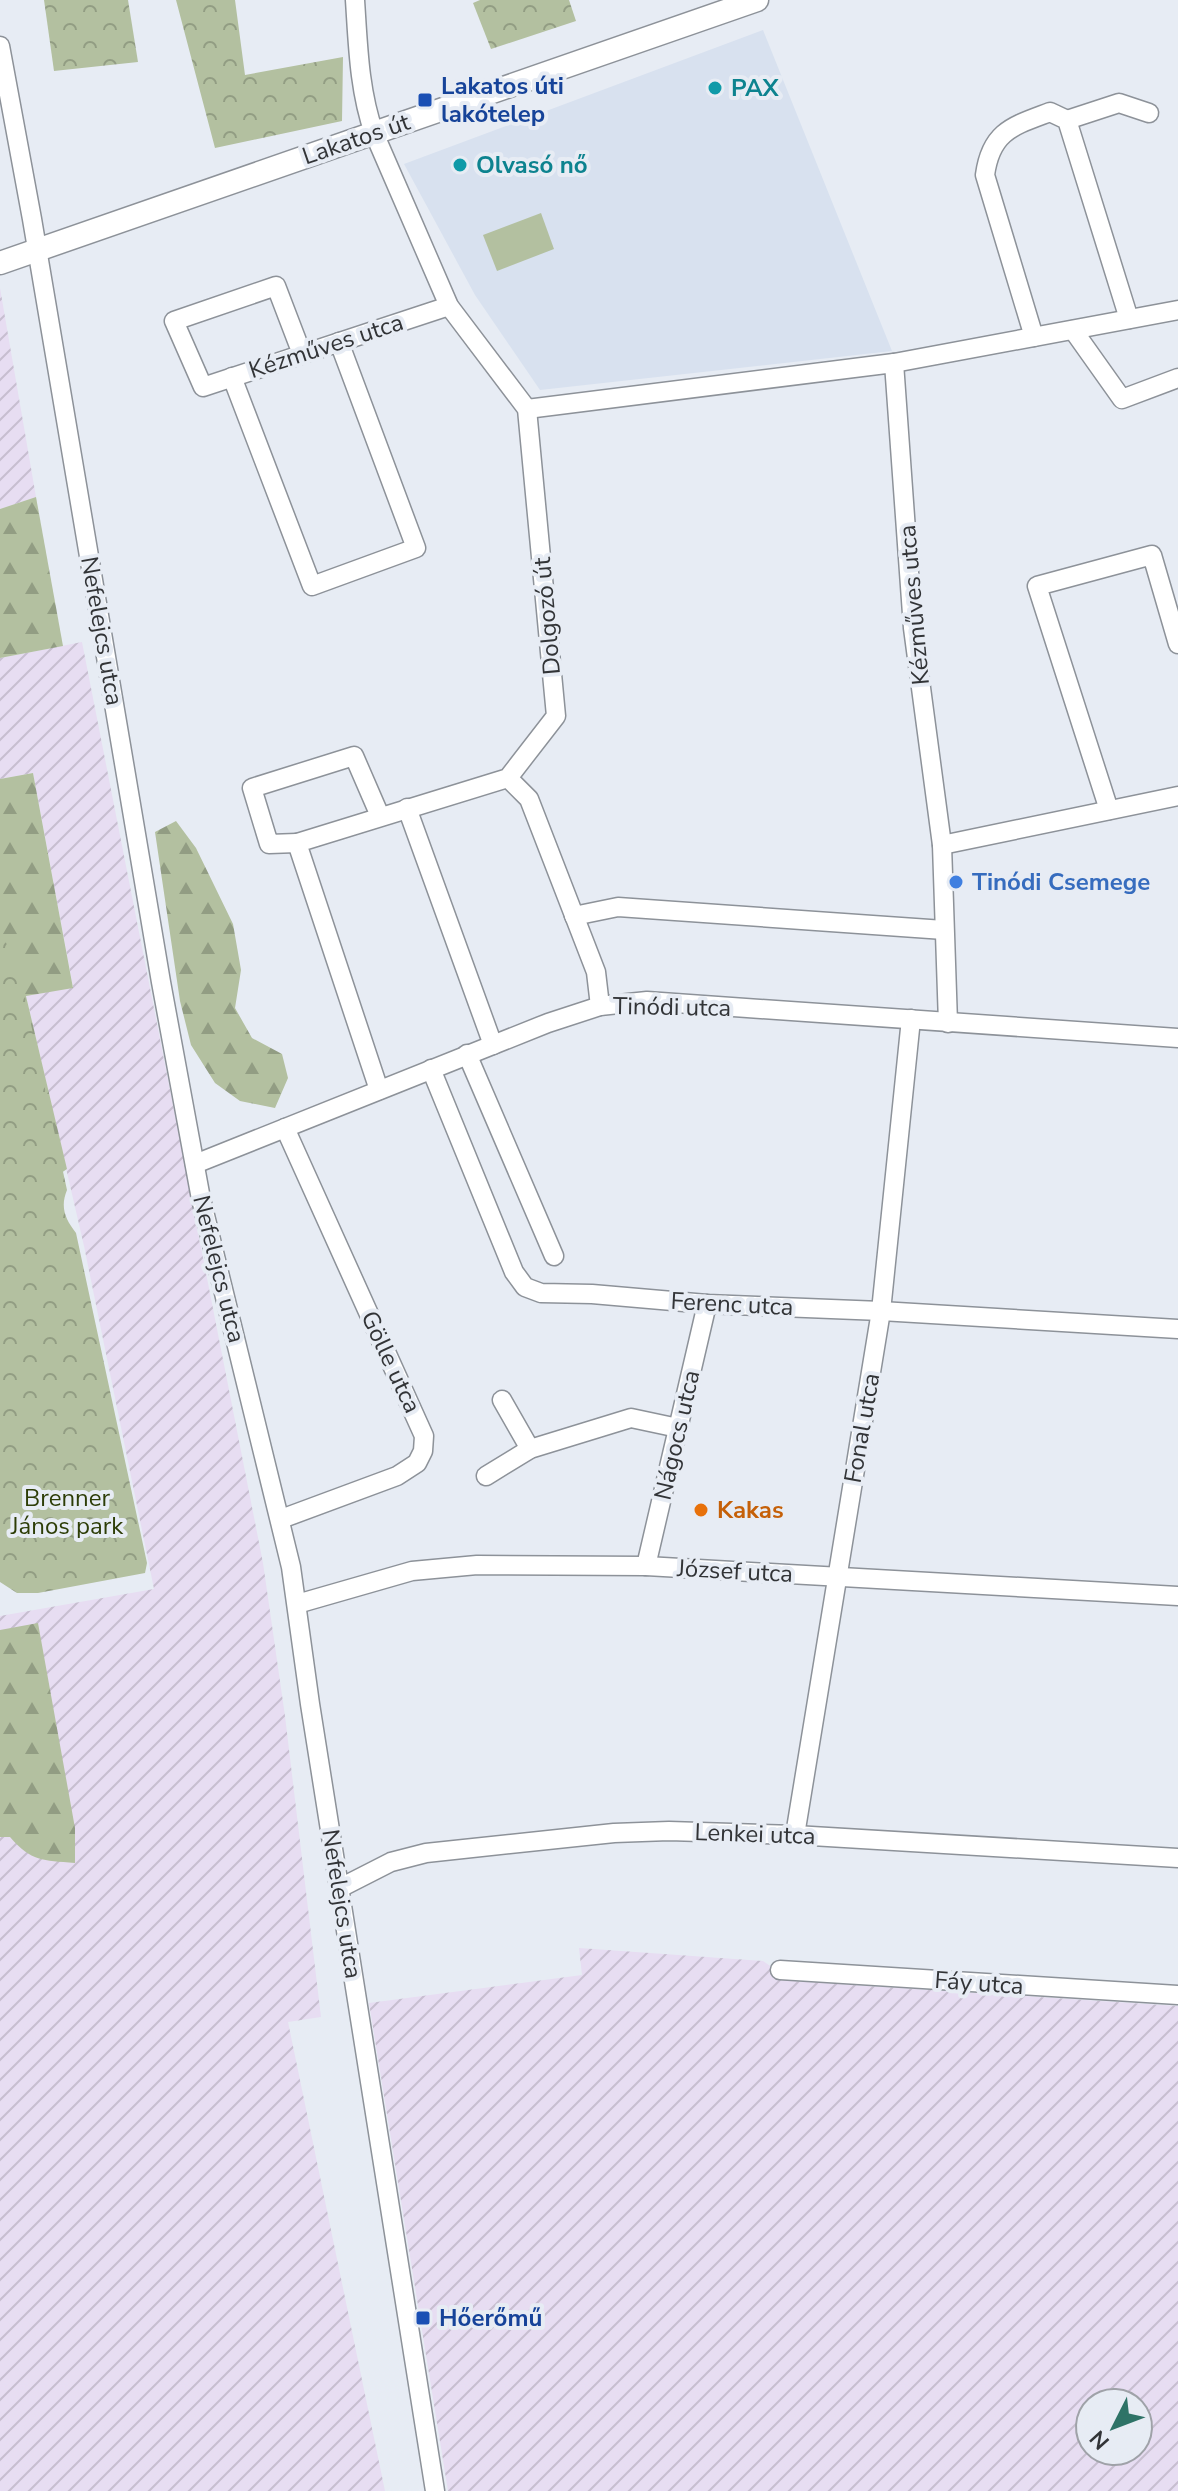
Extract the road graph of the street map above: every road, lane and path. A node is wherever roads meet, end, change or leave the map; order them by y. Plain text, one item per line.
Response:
1 (355, 0) edge
2 (757, 0) edge
3 (0, 46) edge
4 (1149, 113) dead end
5 (1067, 120) junction
6 (374, 133) junction
7 (37, 250) junction
8 (0, 263) edge
9 (449, 306) junction
10 (1178, 310) edge
11 (1129, 319) junction
12 (1073, 330) junction
13 (1034, 337) junction
14 (339, 342) junction
15 (302, 354) junction
16 (894, 363) junction
17 (232, 377) junction
18 (1178, 378) edge
19 (527, 409) junction
20 (1178, 644) edge
21 (508, 778) junction
22 (1178, 796) edge
23 (407, 808) junction
24 (1109, 810) junction
25 (380, 816) junction
26 (297, 843) junction
27 (942, 845) junction
28 (574, 916) junction
29 (944, 930) junction
30 (600, 1006) junction
31 (911, 1019) junction
32 (948, 1023) junction
33 (1178, 1038) edge
34 (493, 1045) junction
35 (467, 1054) junction
36 (431, 1069) junction
37 (379, 1090) junction
38 (285, 1128) junction
39 (195, 1164) junction
40 (554, 1256) dead end
41 (707, 1304) junction
42 (881, 1311) junction
43 (1178, 1329) edge
44 (502, 1400) dead end
45 (678, 1428) junction
46 (530, 1449) junction
47 (486, 1476) dead end
48 (281, 1519) junction
49 (646, 1566) junction
50 (836, 1577) junction
51 (1178, 1596) edge
52 (297, 1604) junction
53 (795, 1835) junction
54 (1178, 1858) edge
55 (340, 1888) junction
56 (780, 1970) dead end
57 (1178, 1995) edge
58 (435, 2491) edge

1 - 6 street
2 - 6 street, Lakatos út
3 - 7 street, Nefelejcs utca
4 - 5 street
5 - 11 street
5 - 13 street
6 - 7 street, Lakatos út
6 - 9 street
7 - 8 street, Lakatos út
7 - 39 street, Nefelejcs utca
9 - 14 street, Kézműves utca
9 - 19 street
10 - 11 street
11 - 12 street
12 - 13 street
12 - 18 street
13 - 16 street
14 - 15 street, Kézműves utca
14 - 17 street
15 - 17 street, Kézműves utca
15 - 17 street, Kézműves utca
16 - 19 street
16 - 27 street, Kézműves utca
19 - 21 street, Dolgozó út
20 - 24 street
21 - 23 street
21 - 28 street
22 - 24 street
23 - 25 street
23 - 34 street
24 - 27 street
25 - 26 street
25 - 26 street
26 - 37 street
27 - 29 street, Kézműves utca
28 - 29 street
28 - 30 street
29 - 32 street, Kézműves utca
30 - 31 street, Tinódi utca
30 - 34 street, Tinódi utca
31 - 32 street, Tinódi utca
31 - 42 street, Fonal utca
32 - 33 street, Tinódi utca
34 - 35 street, Tinódi utca
35 - 36 street, Tinódi utca
35 - 40 street
36 - 37 street, Tinódi utca
36 - 41 street, Ferenc utca
37 - 38 street, Tinódi utca
38 - 39 street, Tinódi utca
38 - 48 street, Gölle utca
39 - 48 street, Nefelejcs utca
41 - 42 street, Ferenc utca
41 - 45 street, Nágocs utca
42 - 43 street, Ferenc utca
42 - 50 street, Fonal utca
44 - 46 street
45 - 46 street
45 - 49 street, Nágocs utca
46 - 47 street
48 - 52 street, Nefelejcs utca
49 - 50 street, József utca
49 - 52 street, József utca
50 - 51 street, József utca
50 - 53 street, Fonal utca
52 - 55 street, Nefelejcs utca
53 - 54 street, Lenkei utca
53 - 55 street, Lenkei utca
55 - 58 street, Nefelejcs utca
56 - 57 street, Fáy utca

